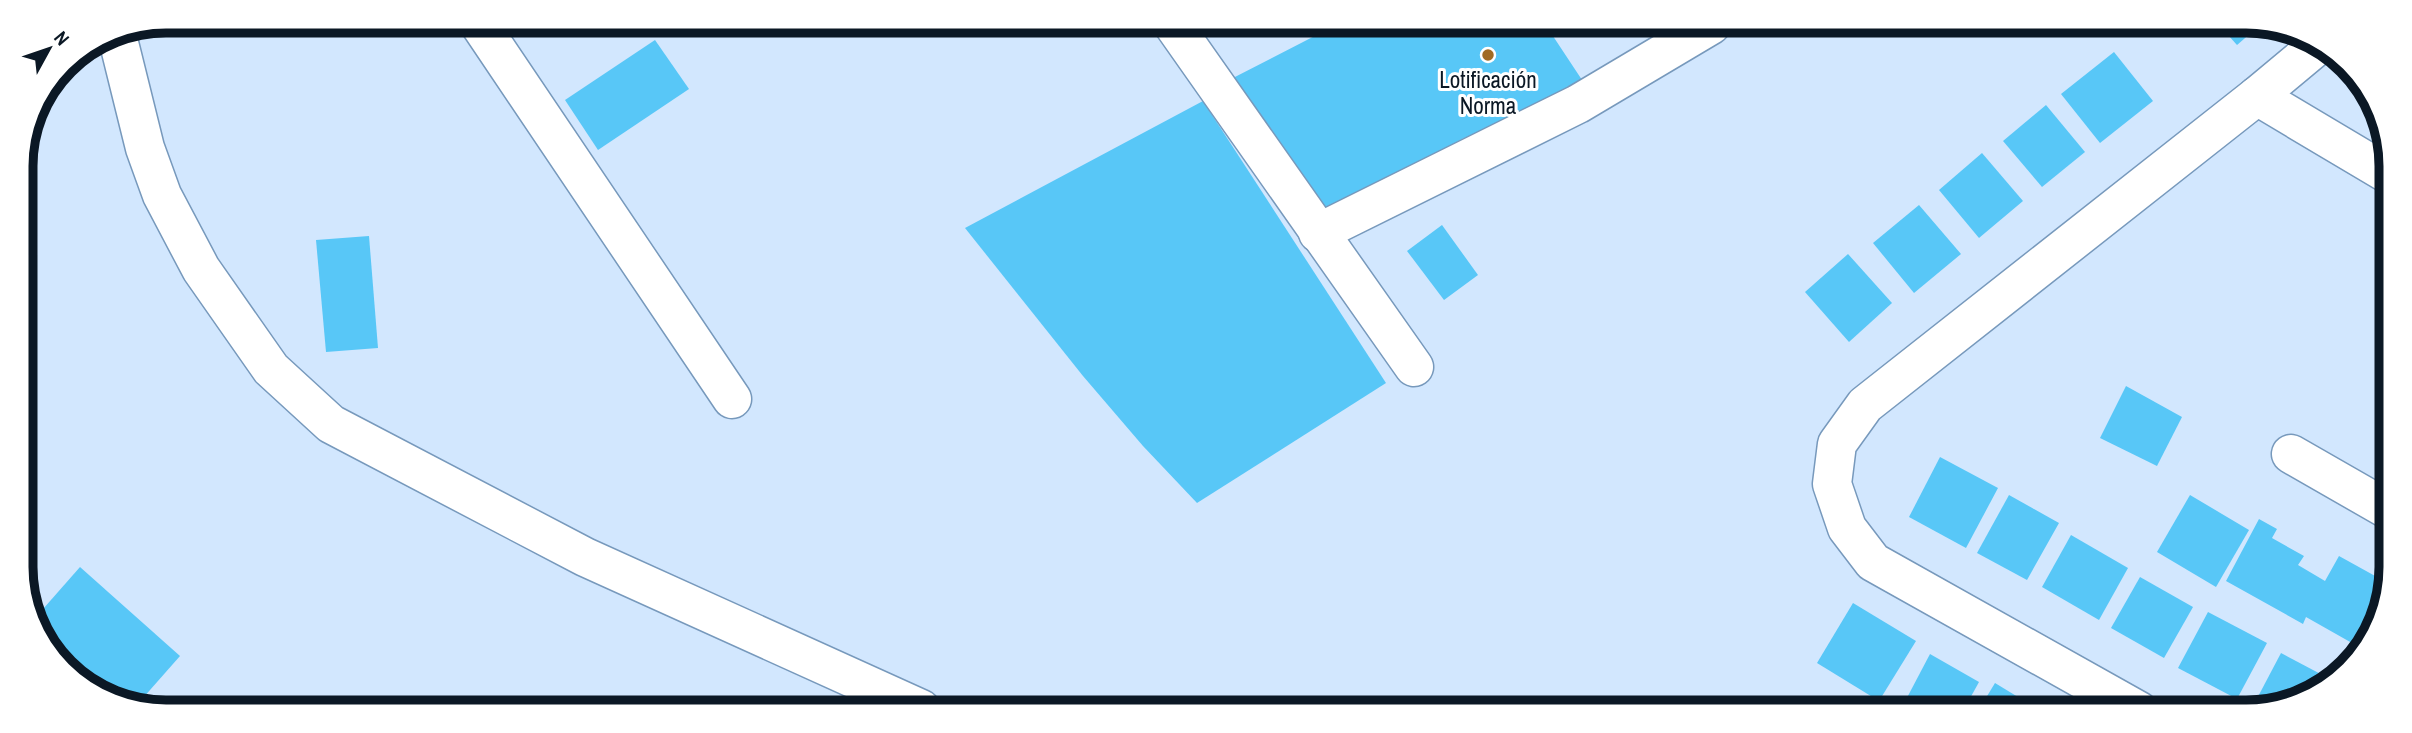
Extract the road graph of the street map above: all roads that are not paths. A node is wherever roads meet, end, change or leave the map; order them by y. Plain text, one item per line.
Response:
1 (1696, 33) edge
2 (486, 34) edge
3 (1178, 34) edge
4 (119, 42) edge
5 (2311, 51) edge
6 (2257, 96) junction
7 (2379, 169) edge
8 (1318, 233) junction
9 (1413, 367) dead end
10 (732, 399) dead end
11 (2291, 454) dead end
12 (2379, 504) edge
13 (2118, 699) edge
14 (900, 700) edge

1 - 8 street
2 - 10 street
3 - 8 street
4 - 14 street
5 - 6 street
6 - 7 street
6 - 13 street
8 - 9 street
11 - 12 street

